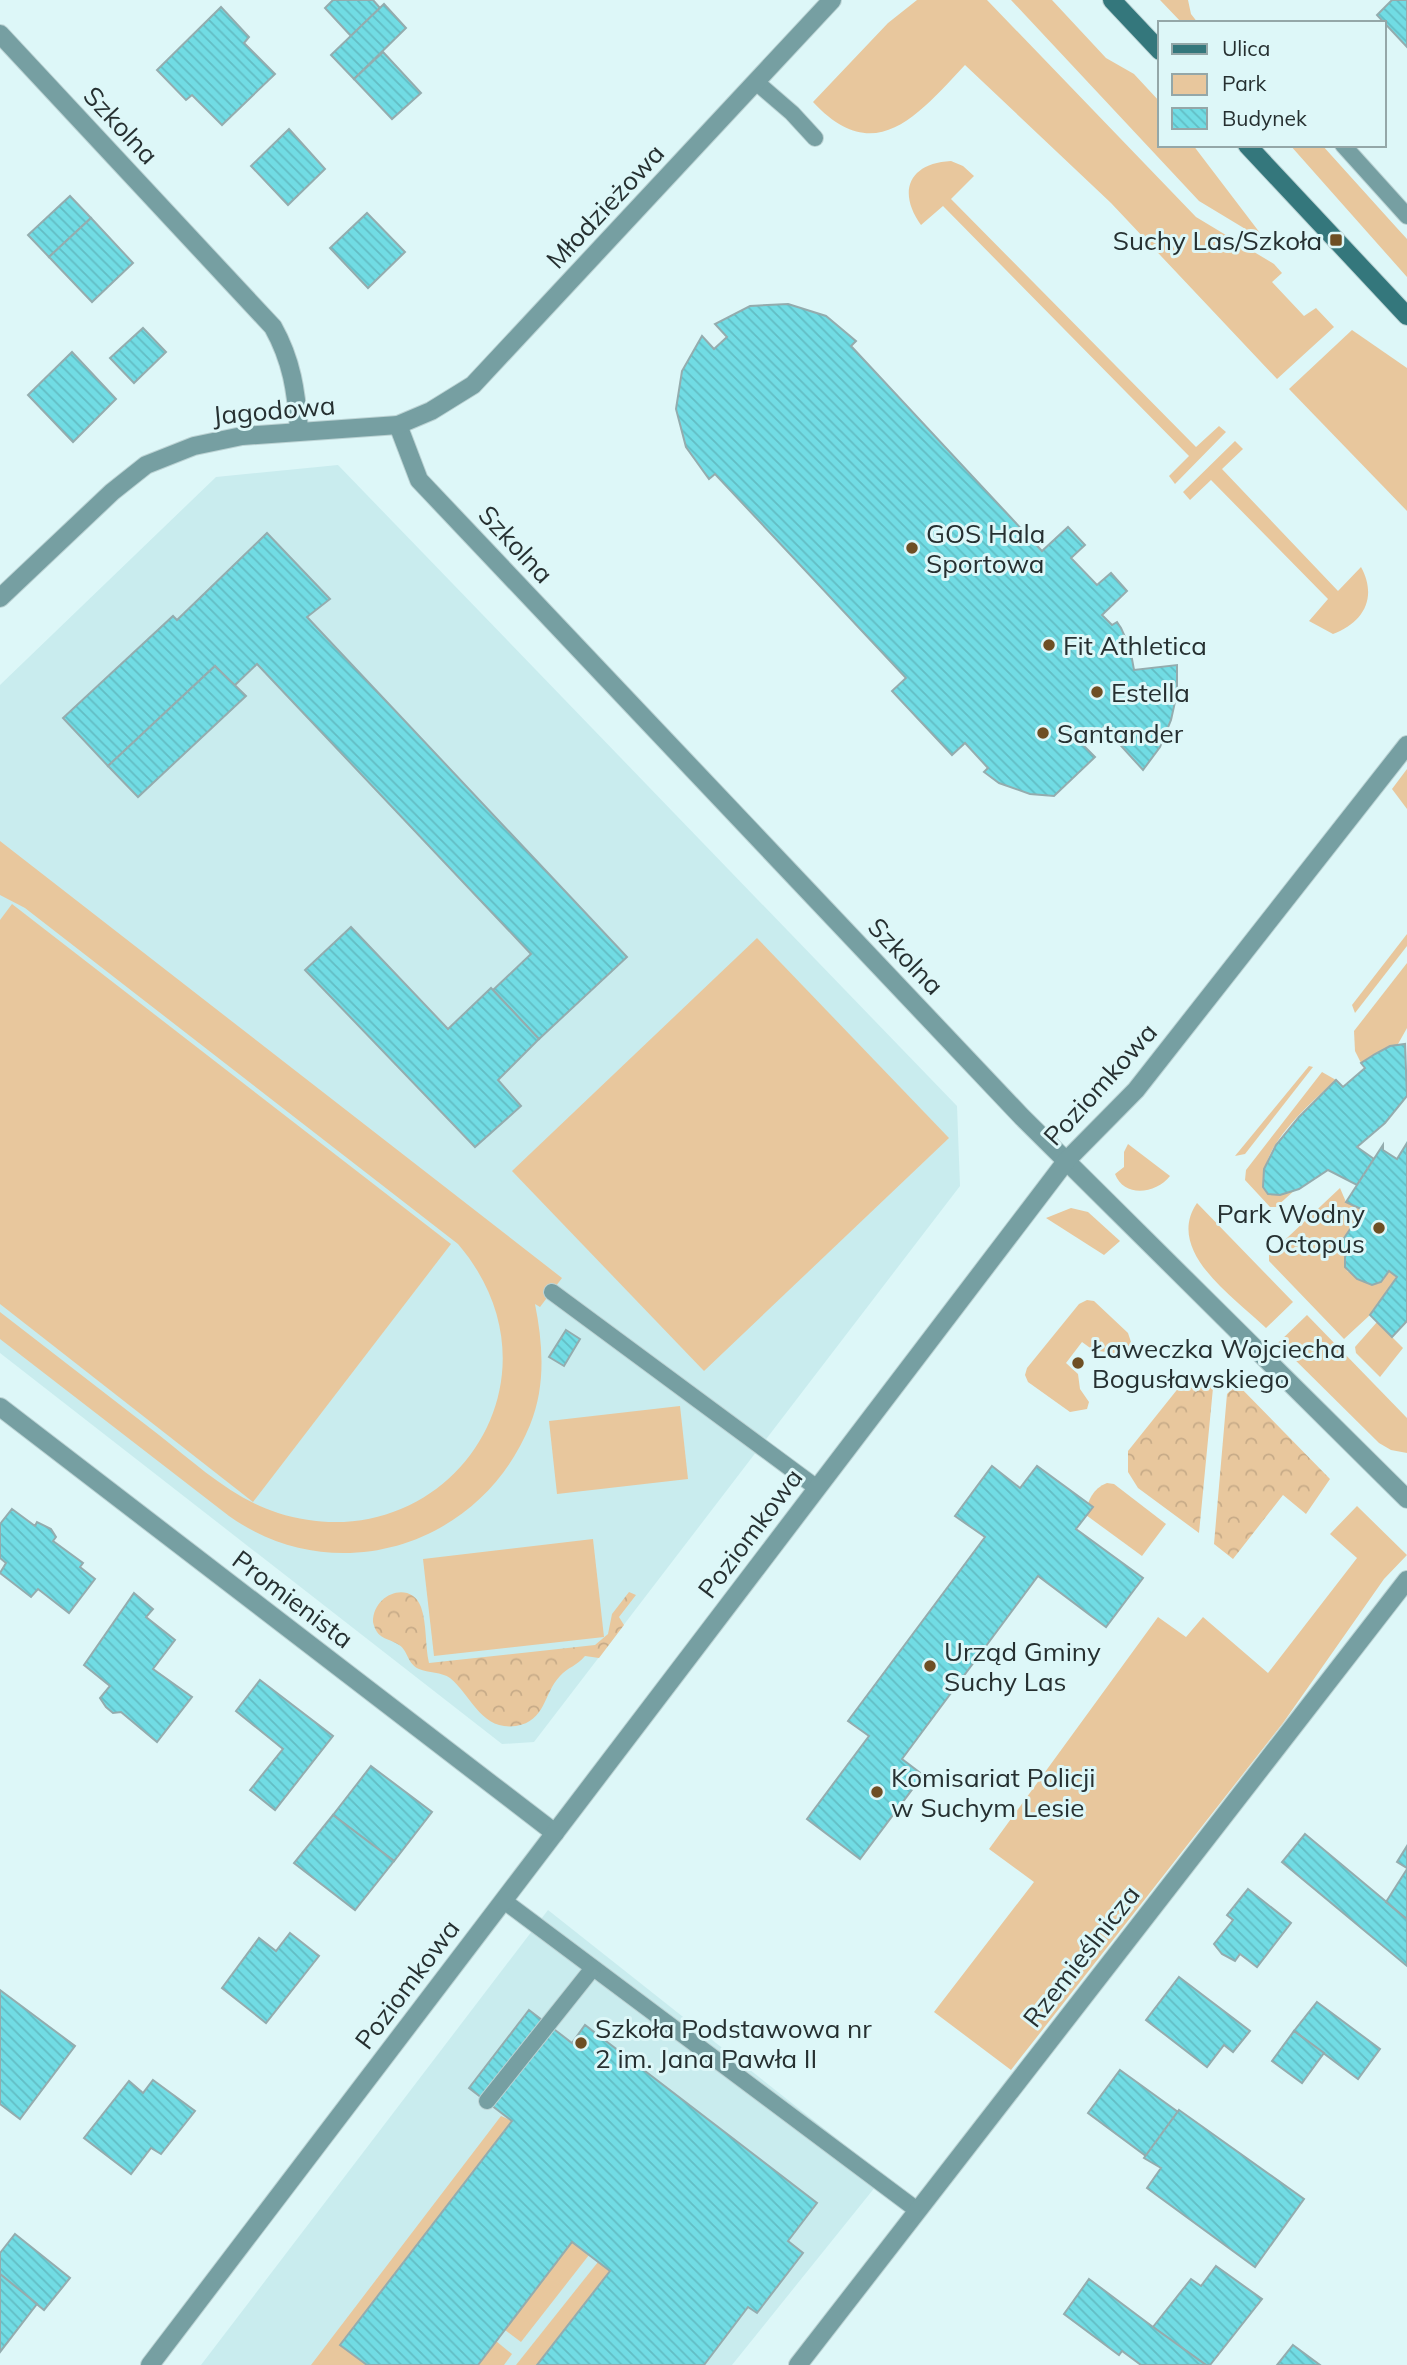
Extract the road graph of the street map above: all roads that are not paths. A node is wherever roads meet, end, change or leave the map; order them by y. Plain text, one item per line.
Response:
1 (832, 0) edge
2 (1112, 0) edge
3 (0, 34) edge
4 (1158, 49) edge
5 (756, 82) junction
6 (815, 138) dead end
7 (1249, 147) edge
8 (1345, 147) edge
9 (1407, 216) edge
10 (1407, 316) edge
11 (398, 425) junction
12 (299, 429) junction
13 (0, 598) edge
14 (1407, 745) edge
15 (1067, 1160) junction
16 (552, 1292) dead end
17 (0, 1407) edge
18 (817, 1488) junction
19 (1407, 1499) edge
20 (1407, 1580) edge
21 (555, 1833) junction
22 (503, 1901) junction
23 (593, 1968) junction
24 (487, 2101) dead end
25 (917, 2210) junction
26 (150, 2365) edge
27 (798, 2365) edge

1 - 5 street, Młodzieżowa
2 - 4 main road
3 - 12 street, Szkolna
5 - 6 lane
5 - 11 street, Młodzieżowa
7 - 10 main road
8 - 9 lane
11 - 12 street, Jagodowa
11 - 15 street, Szkolna
12 - 13 street, Jagodowa
14 - 15 street, Poziomkowa
15 - 18 street, Poziomkowa
15 - 19 street, Szkolna
16 - 18 lane
17 - 21 street, Promienista
18 - 21 street, Poziomkowa
20 - 25 street, Rzemieślnicza
21 - 22 street, Poziomkowa
22 - 23 lane
22 - 26 street, Poziomkowa
23 - 24 lane
23 - 25 lane
25 - 27 street, Rzemieślnicza

